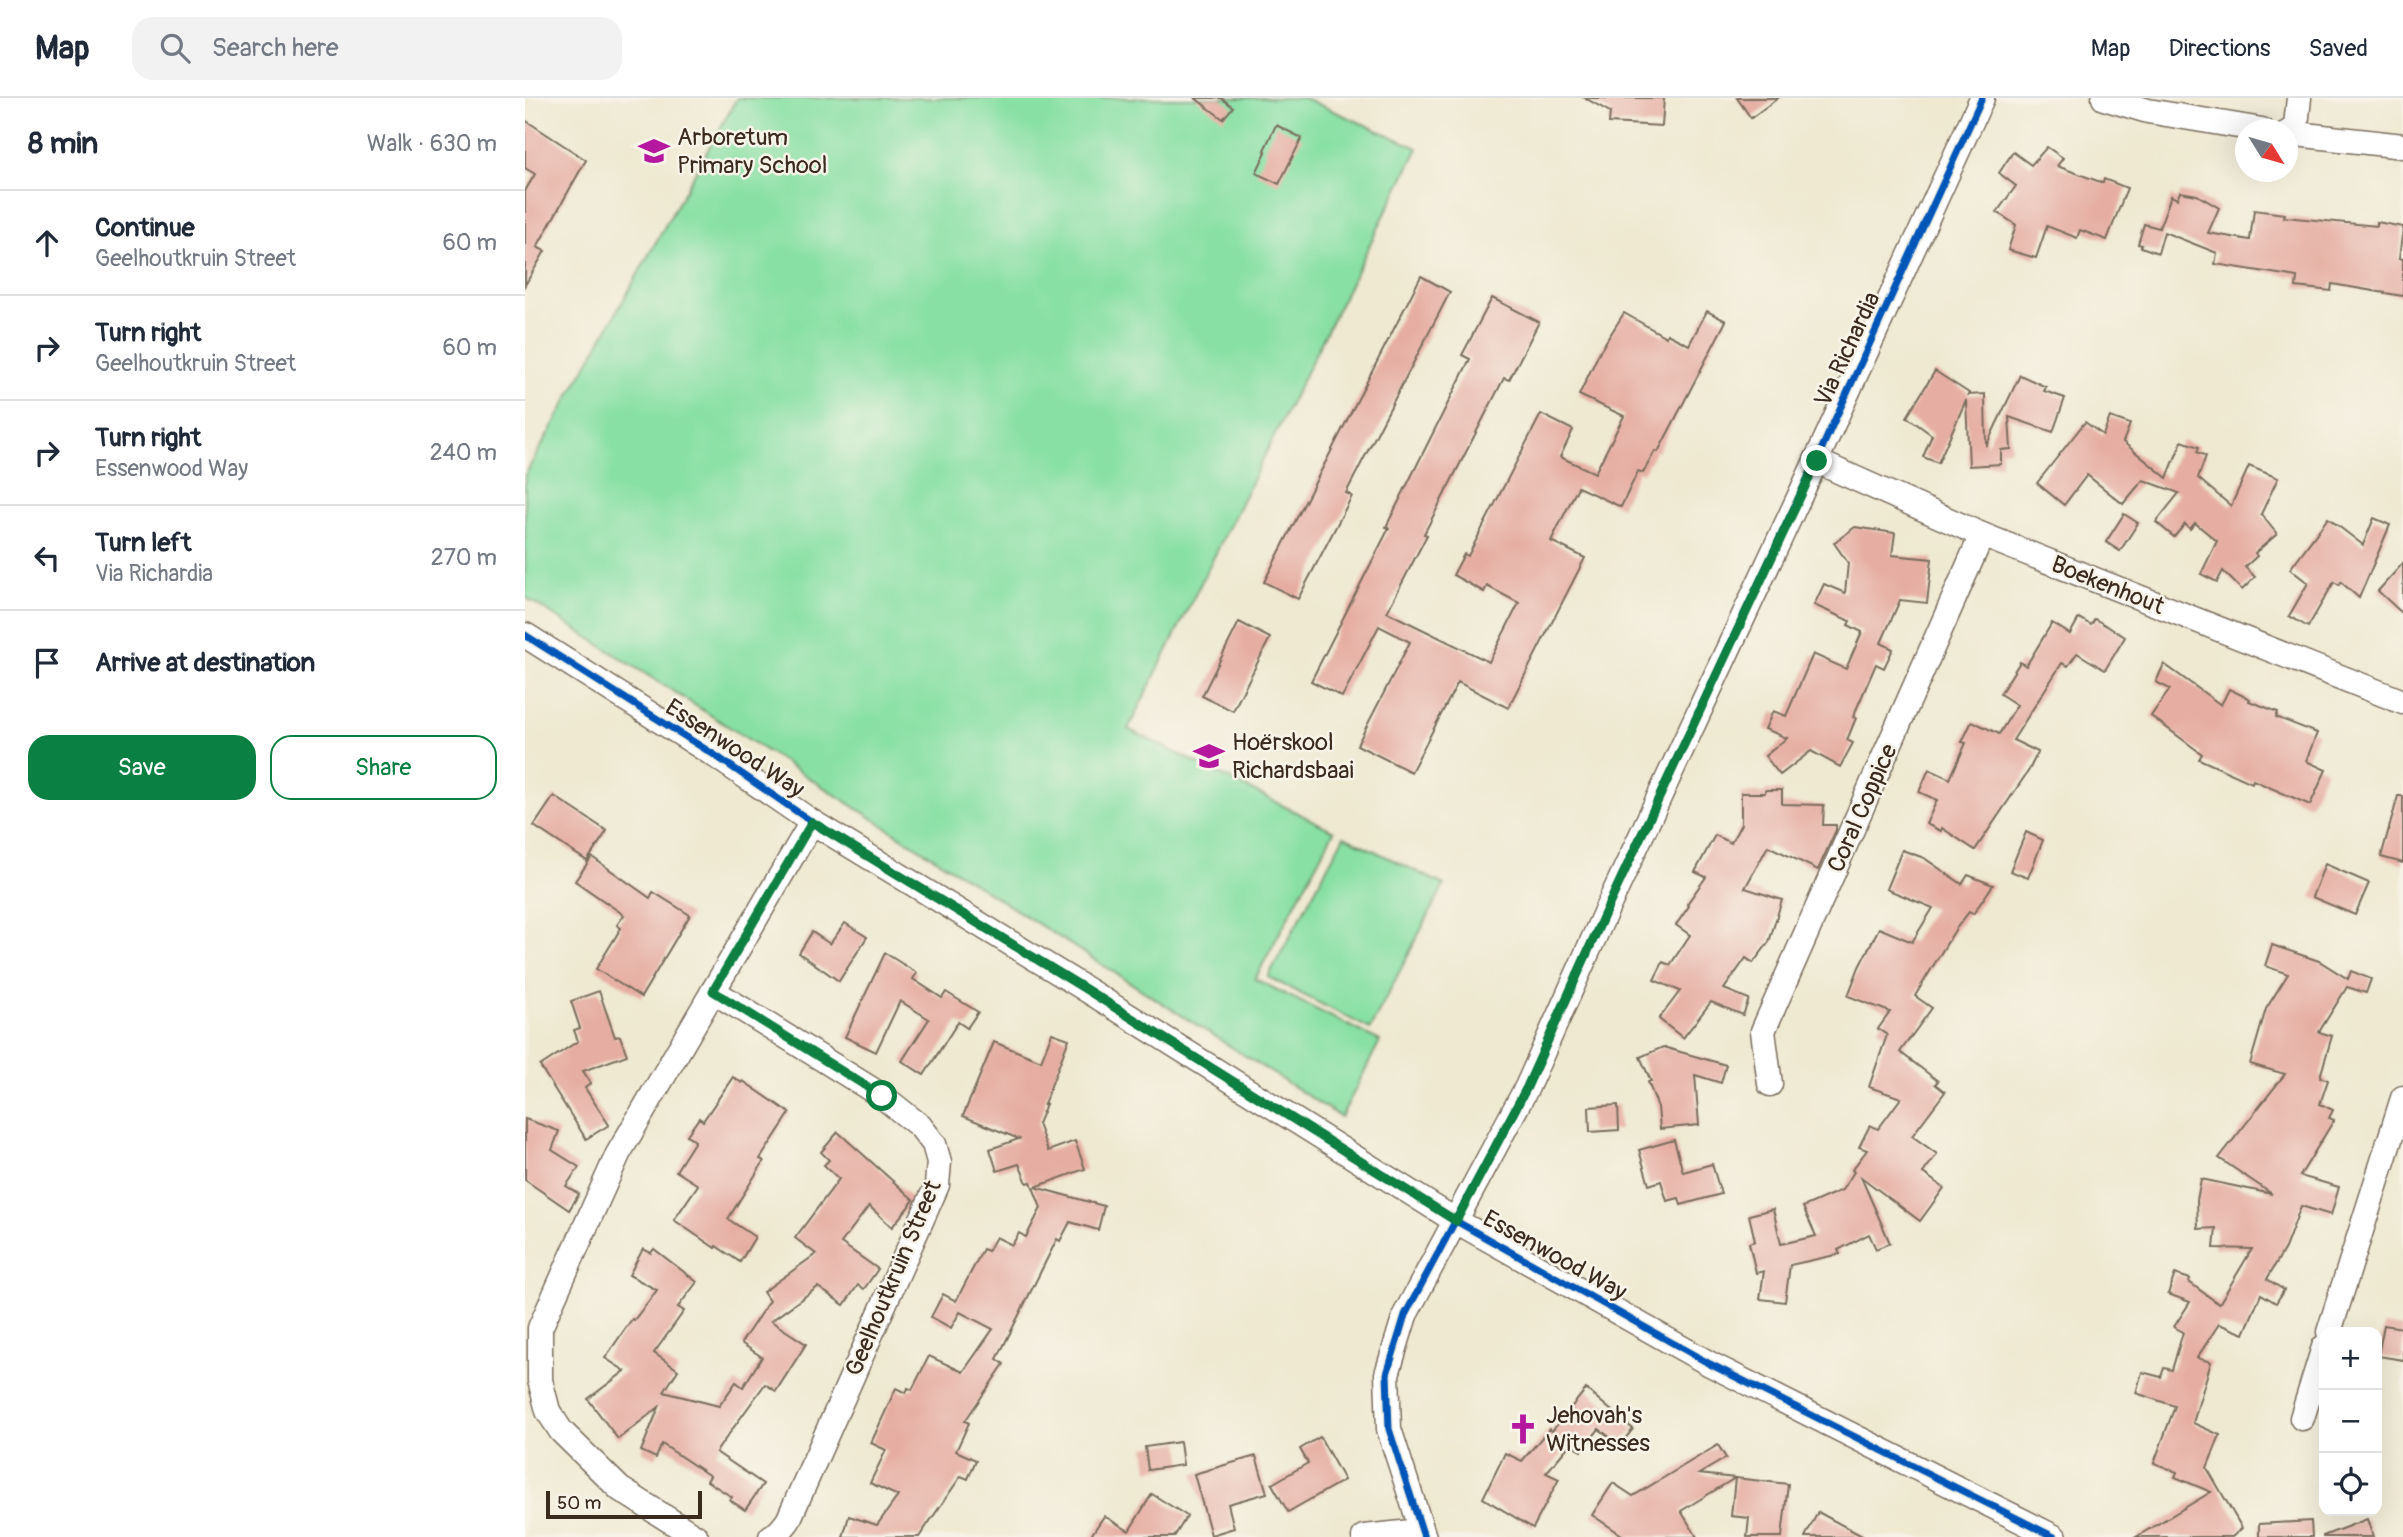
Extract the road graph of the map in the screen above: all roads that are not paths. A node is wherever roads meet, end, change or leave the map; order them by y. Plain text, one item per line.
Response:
1 (1982, 98) edge
2 (2104, 98) edge
3 (2299, 98) edge
4 (2294, 119) edge
5 (2235, 126) edge
6 (2298, 135) edge
7 (2403, 146) edge
8 (1817, 461) junction
9 (1982, 536) junction
10 (525, 635) edge
11 (2403, 702) edge
12 (812, 822) junction
13 (713, 991) junction
14 (1770, 1084) dead end
15 (2403, 1098) edge
16 (1456, 1221) junction
17 (2331, 1327) edge
18 (2319, 1363) edge
19 (2302, 1418) dead end
20 (1423, 1534) edge
21 (696, 1537) edge
22 (771, 1537) edge
23 (1364, 1537) edge
24 (2054, 1537) edge

1 - 8 street, Via Richardia
2 - 5 street
3 - 4 street
6 - 7 street
8 - 9 street, Boekenhout
8 - 16 street, Via Richardia
9 - 11 street, Boekenhout
9 - 14 street, Coral Coppice
10 - 12 street, Essenwood Way
12 - 13 street
12 - 16 street, Essenwood Way
13 - 21 street
13 - 22 street, Geelhoutkruin Street
15 - 17 street
16 - 20 street, Via Richardia
16 - 24 street, Essenwood Way
18 - 19 street
20 - 23 street

